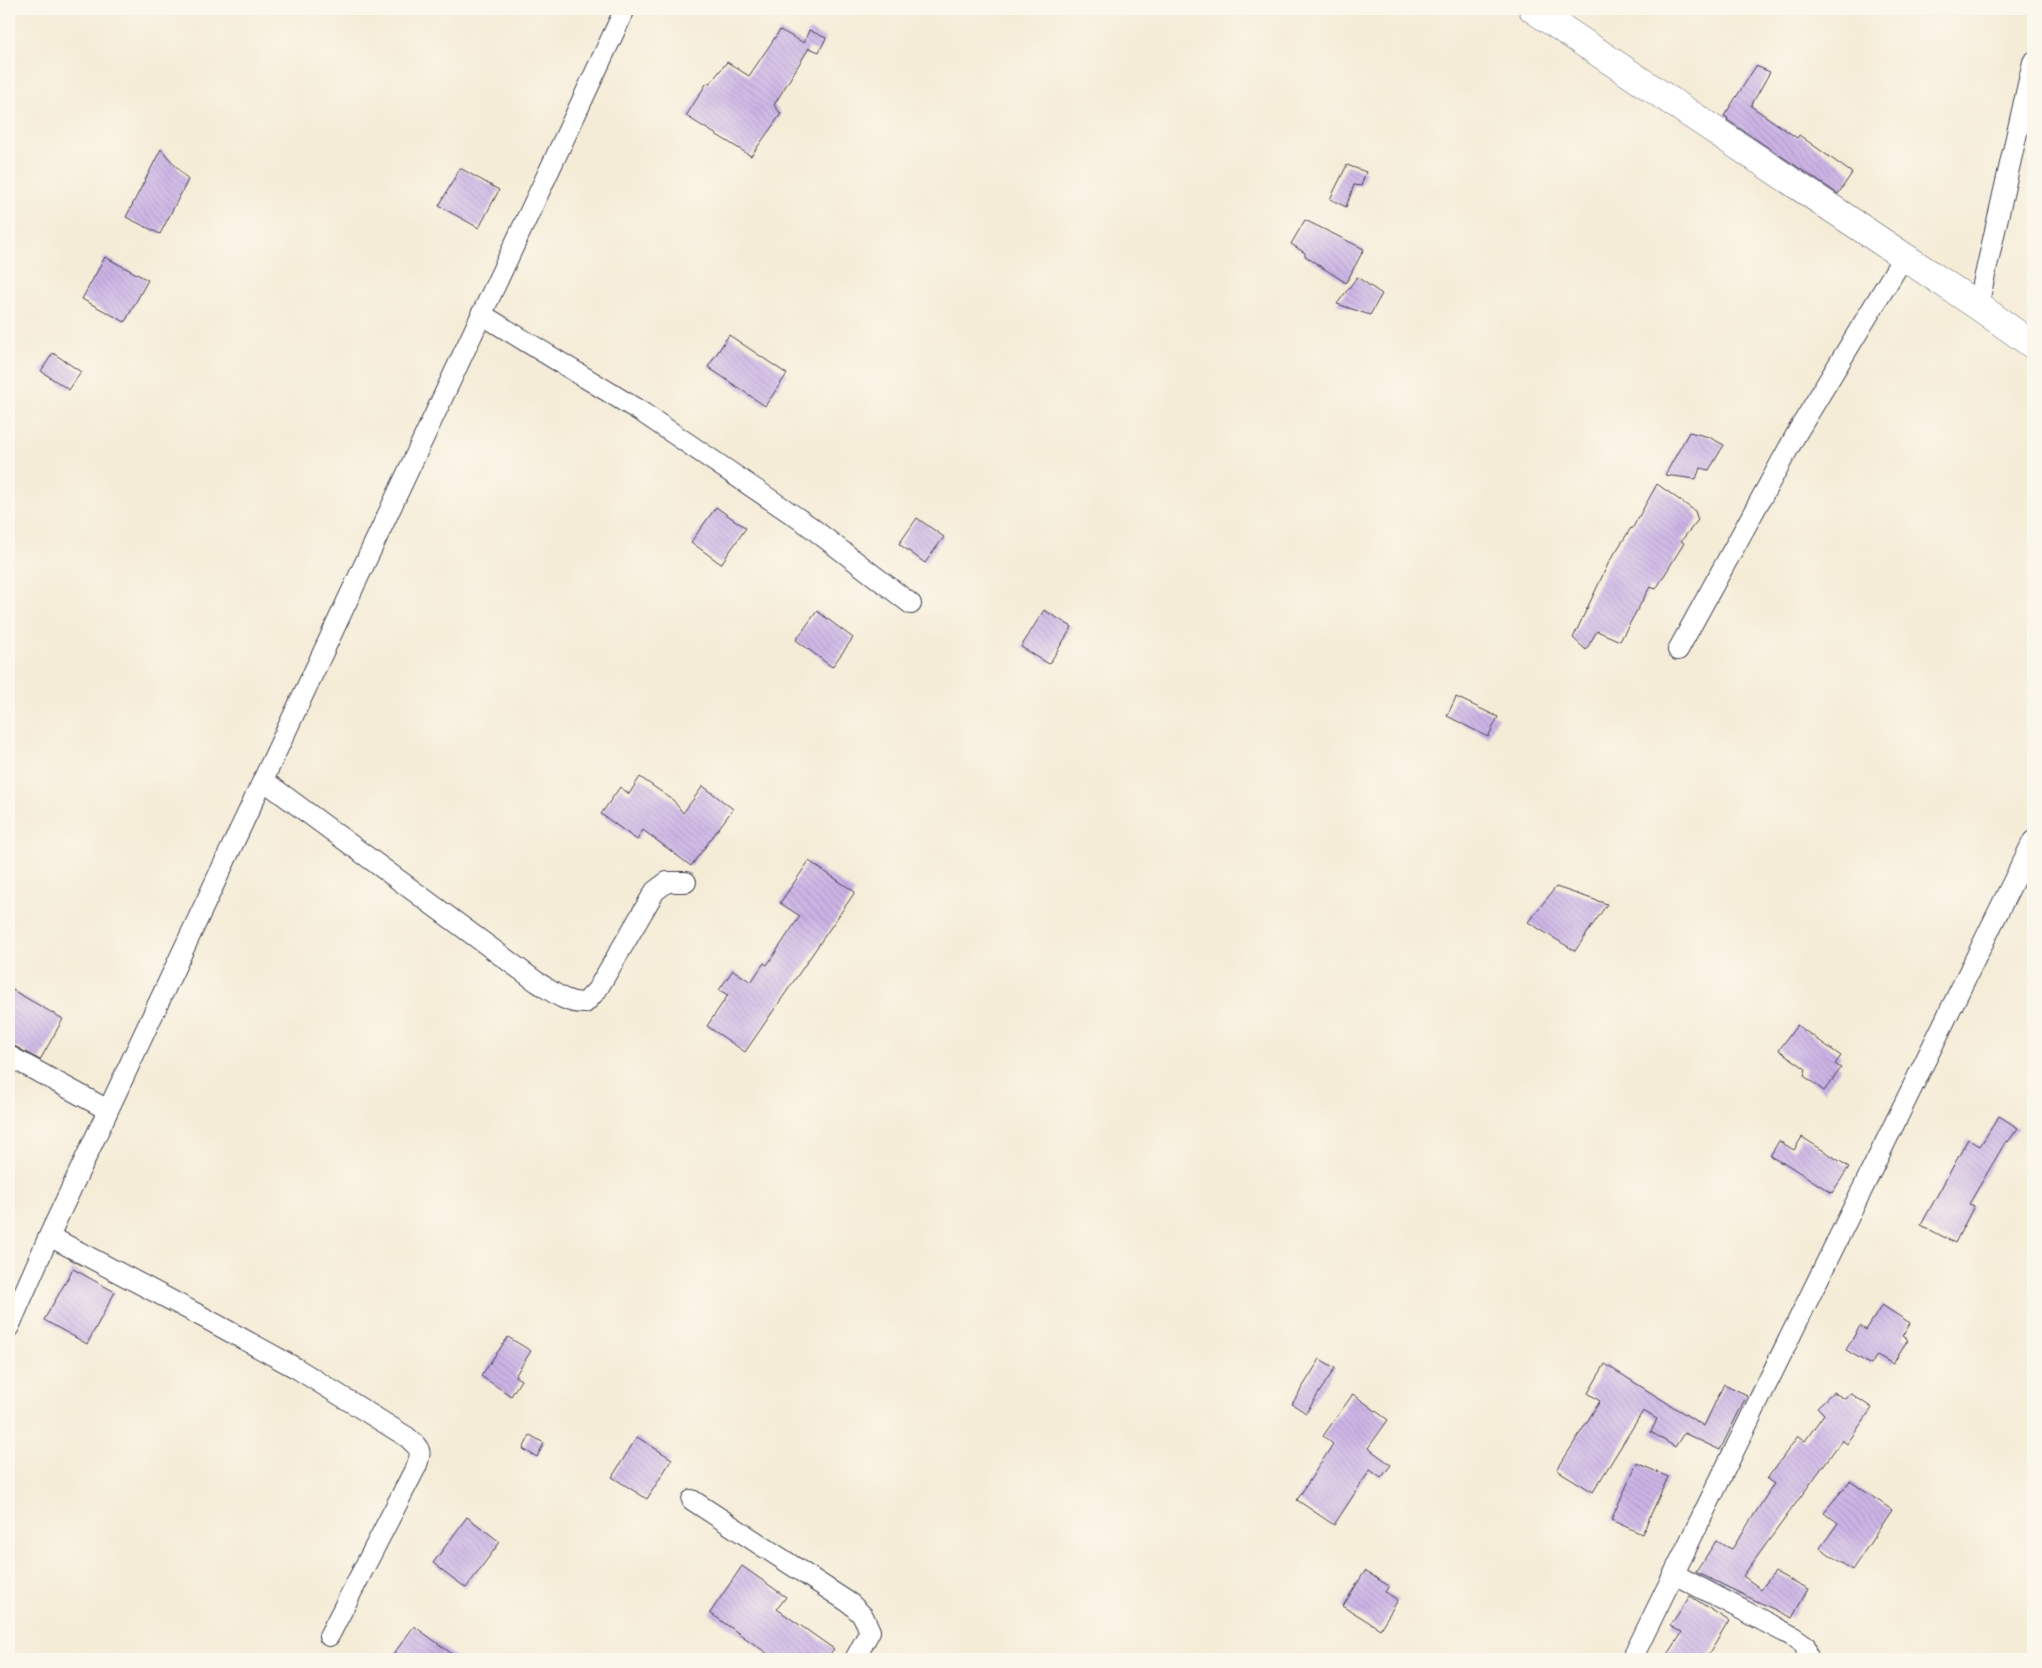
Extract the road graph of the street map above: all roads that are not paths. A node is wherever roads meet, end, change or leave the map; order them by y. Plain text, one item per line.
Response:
1 (624, 9) edge
2 (1533, 9) edge
3 (2033, 62) edge
4 (1904, 256) junction
5 (1978, 306) junction
6 (481, 314) junction
7 (2033, 345) edge
8 (911, 604) dead end
9 (1678, 650) dead end
10 (263, 780) junction
11 (2033, 841) edge
12 (686, 882) dead end
13 (9, 1056) edge
14 (108, 1110) junction
15 (49, 1236) junction
16 (9, 1326) edge
17 (692, 1500) dead end
18 (1674, 1574) junction
19 (329, 1636) dead end
20 (855, 1659) edge
21 (1632, 1659) edge
22 (1808, 1659) edge

1 - 6 street
2 - 4 street
3 - 5 street
4 - 5 street
4 - 9 street
5 - 7 street
6 - 8 street
6 - 10 street
10 - 12 street
10 - 14 street
11 - 18 street
13 - 14 street
14 - 15 street
15 - 16 street
15 - 19 street
17 - 20 street
18 - 21 street
18 - 22 street

